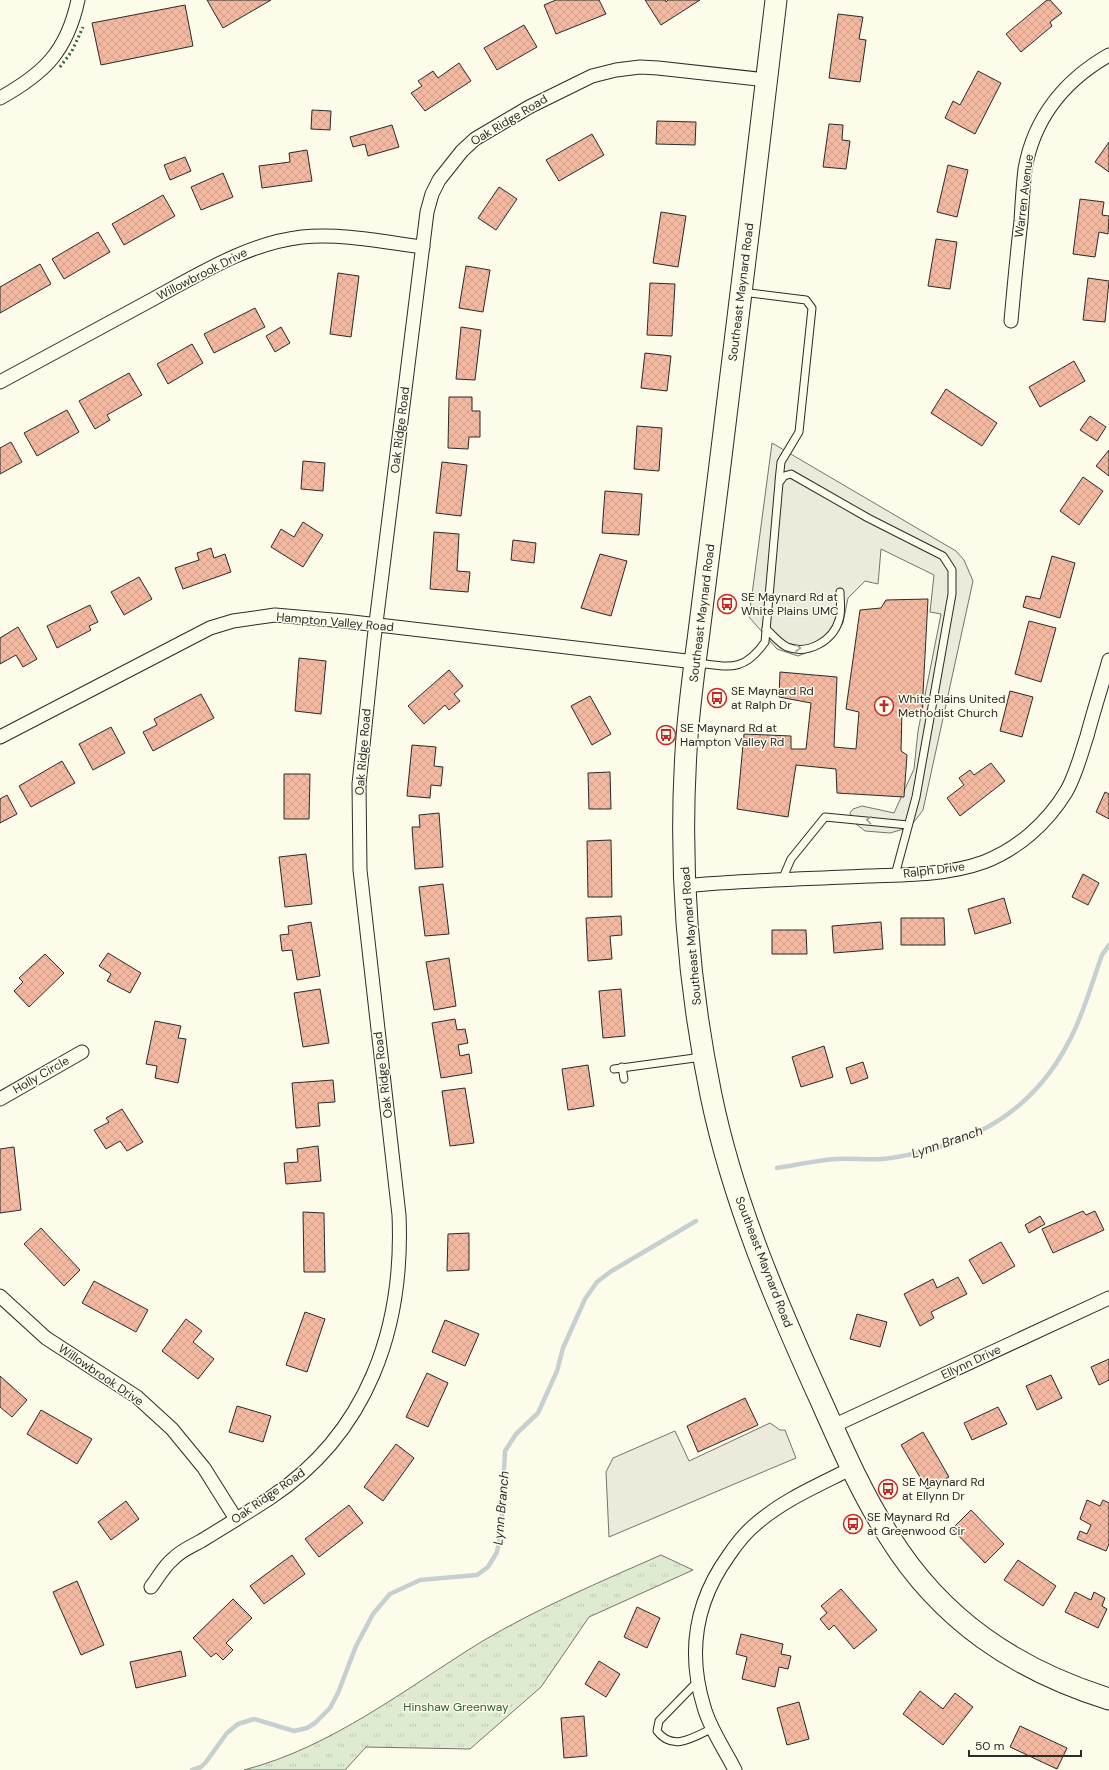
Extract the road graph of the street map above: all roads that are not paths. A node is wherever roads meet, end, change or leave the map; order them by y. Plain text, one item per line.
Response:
1 (78, 0) edge
2 (776, 0) edge
3 (1109, 55) edge
4 (767, 80) junction
5 (0, 98) edge
6 (423, 247) junction
7 (741, 292) junction
8 (1011, 322) dead end
9 (0, 382) edge
10 (779, 483) junction
11 (840, 592) dead end
12 (376, 625) junction
13 (766, 628) junction
14 (1109, 660) edge
15 (695, 662) junction
16 (0, 737) edge
17 (908, 824) junction
18 (895, 875) junction
19 (782, 880) junction
20 (684, 886) junction
21 (82, 1052) dead end
22 (704, 1057) junction
23 (622, 1067) junction
24 (614, 1068) dead end
25 (624, 1079) dead end
26 (0, 1099) edge
27 (0, 1296) edge
28 (1109, 1298) edge
29 (833, 1426) junction
30 (852, 1468) junction
31 (236, 1519) junction
32 (150, 1587) dead end
33 (697, 1682) junction
34 (1109, 1699) edge
35 (713, 1728) junction
36 (735, 1770) edge

1 - 5 street
2 - 4 main road, Southeast Maynard Road
3 - 8 street, Warren Avenue
4 - 6 street, Oak Ridge Road
4 - 7 main road, Southeast Maynard Road
6 - 9 street, Willowbrook Drive
6 - 12 street, Oak Ridge Road
7 - 10 lane
7 - 15 main road, Southeast Maynard Road
10 - 13 lane
10 - 17 lane
13 -> 11 lane
12 - 15 street, Hampton Valley Road
12 - 16 street, Hampton Valley Road
12 - 31 street, Oak Ridge Road
13 - 15 lane
14 - 18 street, Ralph Drive
15 - 20 main road, Southeast Maynard Road
17 - 18 lane
17 -> 19 lane
18 - 19 street, Ralph Drive
19 - 20 street, Ralph Drive
20 - 22 main road, Southeast Maynard Road
21 - 26 street, Holly Circle
22 - 23 lane
22 - 29 main road, Southeast Maynard Road
23 - 24 lane
23 - 25 lane
27 - 31 street, Willowbrook Drive
28 - 29 street, Ellynn Drive
29 - 30 main road, Southeast Maynard Road
30 - 33 street
30 - 34 main road, Southeast Maynard Road
31 - 32 street, Oak Ridge Road
33 - 35 street
33 - 35 lane
35 - 36 street

